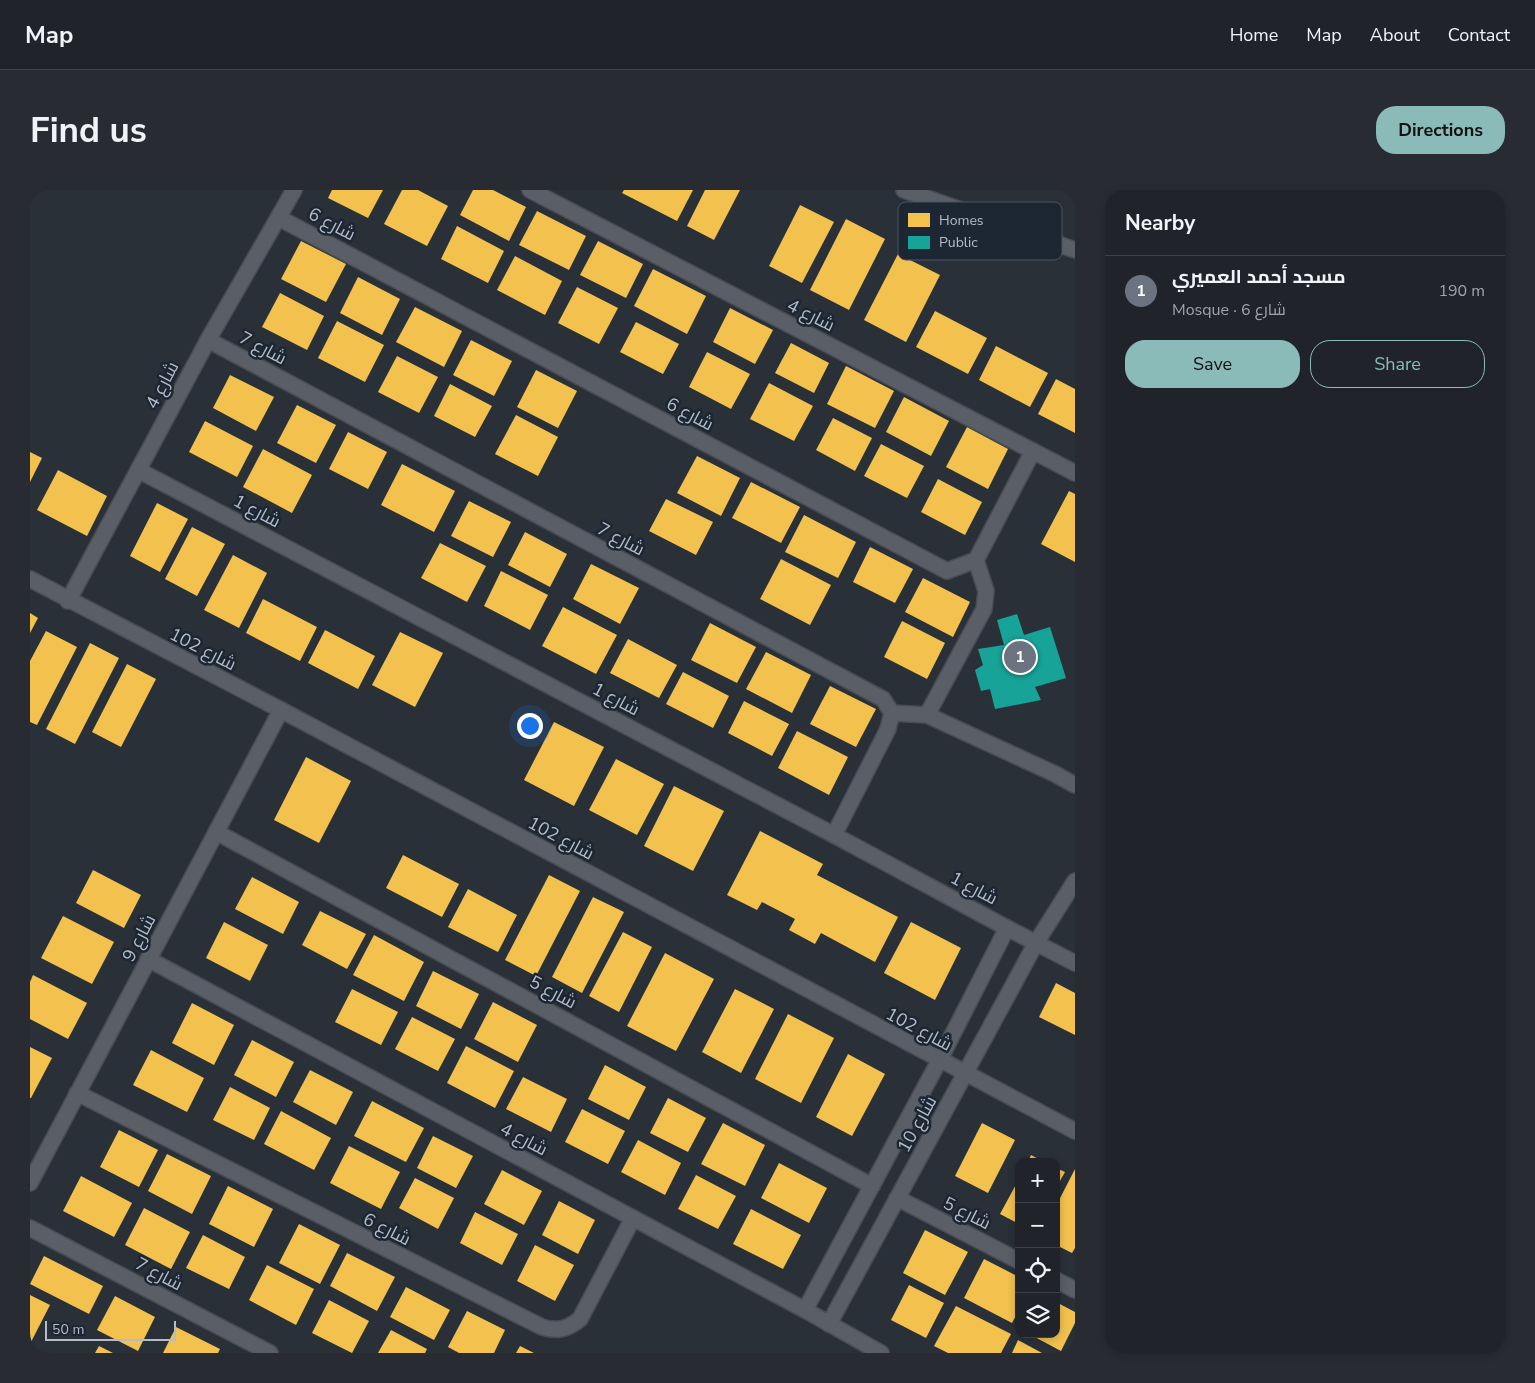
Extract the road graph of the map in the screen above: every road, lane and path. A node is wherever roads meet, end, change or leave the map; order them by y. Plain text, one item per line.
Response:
1 (294, 190) edge
2 (530, 190) edge
3 (904, 190) edge
4 (938, 202) edge
5 (279, 218) junction
6 (1062, 245) edge
7 (1075, 250) edge
8 (208, 340) junction
9 (1033, 451) junction
10 (138, 470) junction
11 (1075, 473) edge
12 (976, 560) junction
13 (30, 579) edge
14 (68, 600) junction
15 (281, 710) junction
16 (892, 713) junction
17 (927, 715) junction
18 (1075, 786) edge
19 (216, 832) junction
20 (834, 835) junction
21 (1075, 881) edge
22 (1007, 928) junction
23 (1036, 943) junction
24 (148, 960) junction
25 (1075, 963) edge
26 (939, 1061) junction
27 (966, 1074) junction
28 (77, 1094) junction
29 (1075, 1131) edge
30 (30, 1183) edge
31 (872, 1186) junction
32 (897, 1198) junction
33 (633, 1218) junction
34 (30, 1228) edge
35 (1015, 1259) edge
36 (1060, 1282) edge
37 (1075, 1290) edge
38 (805, 1310) junction
39 (829, 1324) junction
40 (270, 1353) edge
41 (882, 1353) edge

1 - 5 street, شارع 4
2 - 9 street, شارع 4
3 - 4 street
5 - 8 street, شارع 4
5 - 12 street, شارع 6
6 - 7 street
8 - 10 street, شارع 4
8 - 16 street, شارع 7
9 - 11 street, شارع 4
9 - 12 street
10 - 14 street, شارع 4
10 - 20 street, شارع 1
12 - 17 street
13 - 14 street, شارع 102
14 - 15 street, شارع 102
15 - 19 street, شارع 9
15 - 26 street, شارع 102
16 - 17 street
16 - 20 street
17 - 18 street
19 - 24 street, شارع 9
19 - 31 street, شارع 5
20 - 22 street, شارع 1
21 - 23 street, شارع 10
22 - 23 street, شارع 1
22 - 26 street, شارع 10
23 - 25 street, شارع 1
23 - 27 street, شارع 10
24 - 28 street, شارع 9
24 - 33 street, شارع 4
26 - 27 street, شارع 102
26 - 31 street, شارع 10
27 - 29 street, شارع 102
27 - 32 street, شارع 10
28 - 30 street, شارع 9
28 - 33 street, شارع 6
31 - 38 street, شارع 10
32 - 35 street, شارع 5
32 - 39 street, شارع 10
33 - 38 street, شارع 4
34 - 40 street, شارع 7
36 - 37 street
38 - 39 street, شارع 4
39 - 41 street, شارع 4

